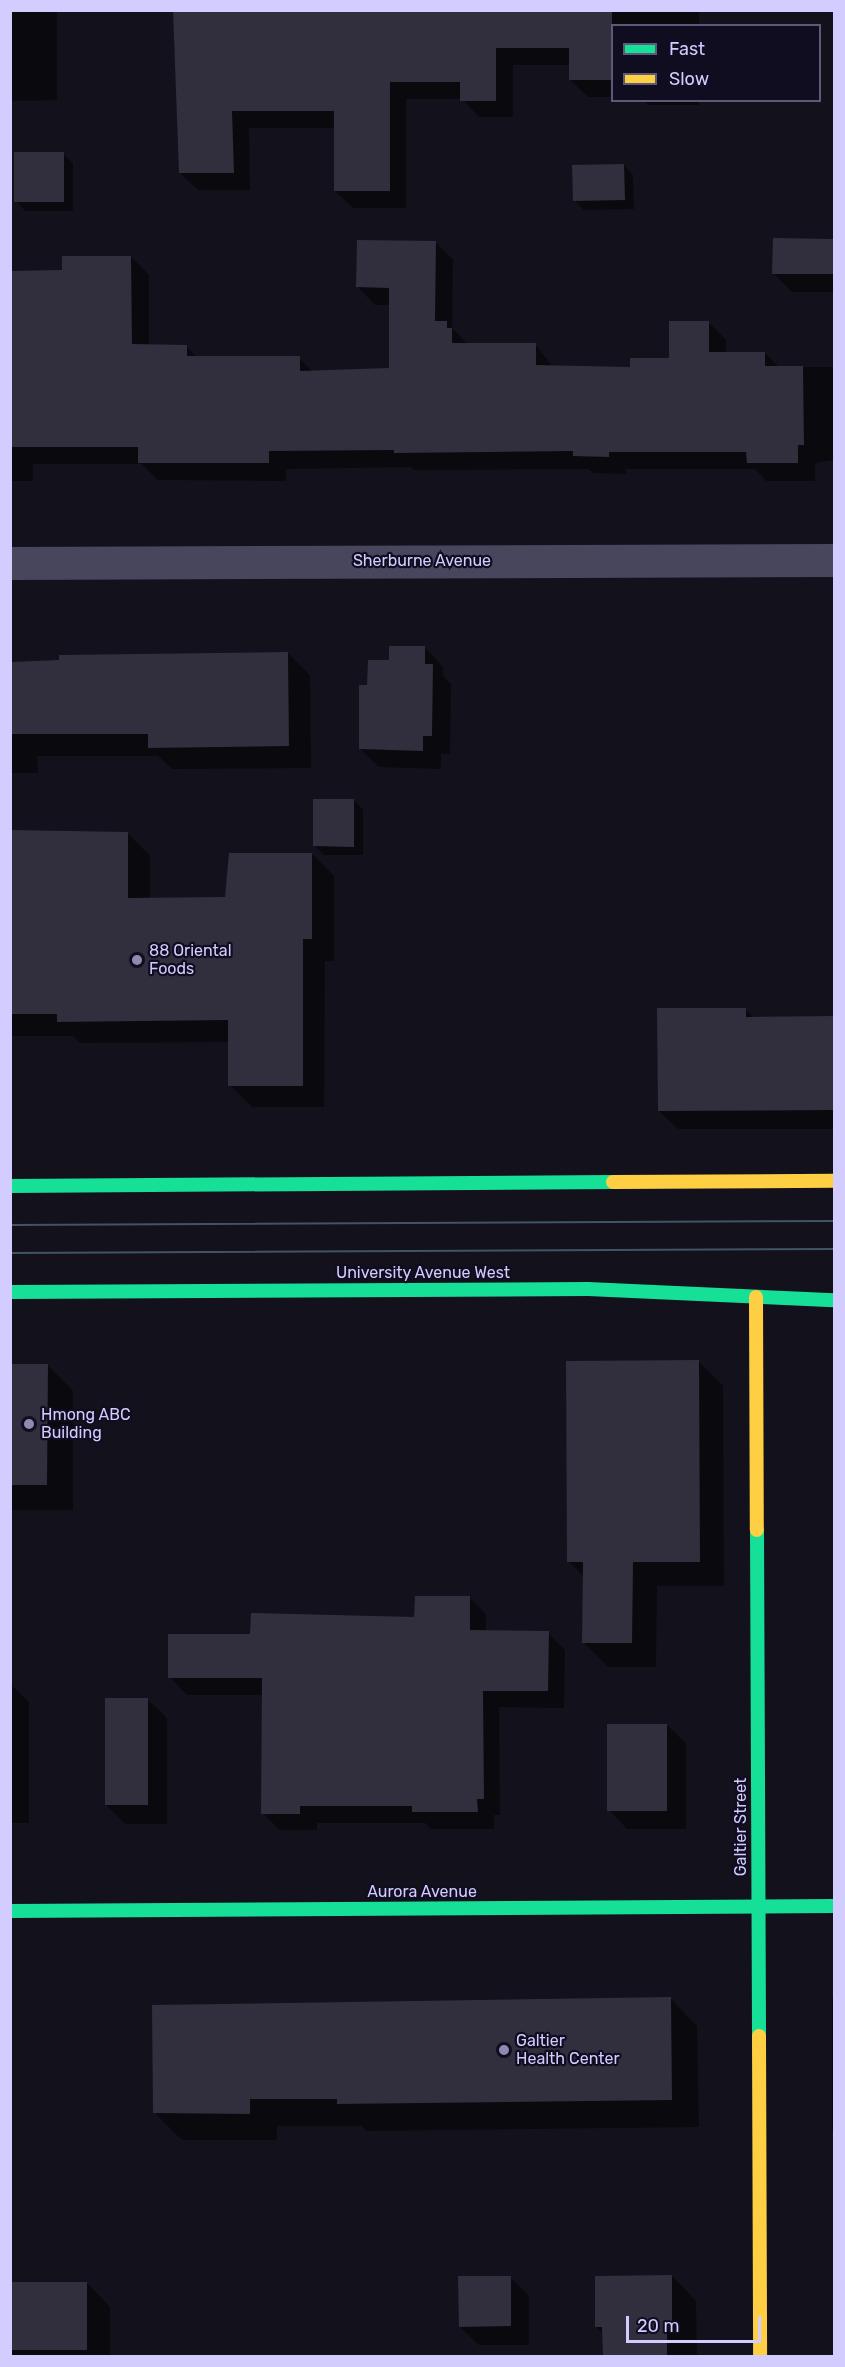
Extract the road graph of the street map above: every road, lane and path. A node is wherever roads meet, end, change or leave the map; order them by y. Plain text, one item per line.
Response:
1 (834, 560) edge
2 (10, 563) edge
3 (834, 1181) edge
4 (10, 1186) edge
5 (10, 1292) edge
6 (756, 1297) junction
7 (834, 1300) edge
8 (834, 1906) edge
9 (758, 1907) junction
10 (10, 1911) edge
11 (760, 2356) edge

1 - 2 street, Sherburne Avenue
3 - 4 street
5 - 6 street, University Avenue West
6 - 7 street, University Avenue West
6 - 9 street, Galtier Street
8 - 9 street, Aurora Avenue
9 - 10 street, Aurora Avenue
9 - 11 street, Galtier Street

